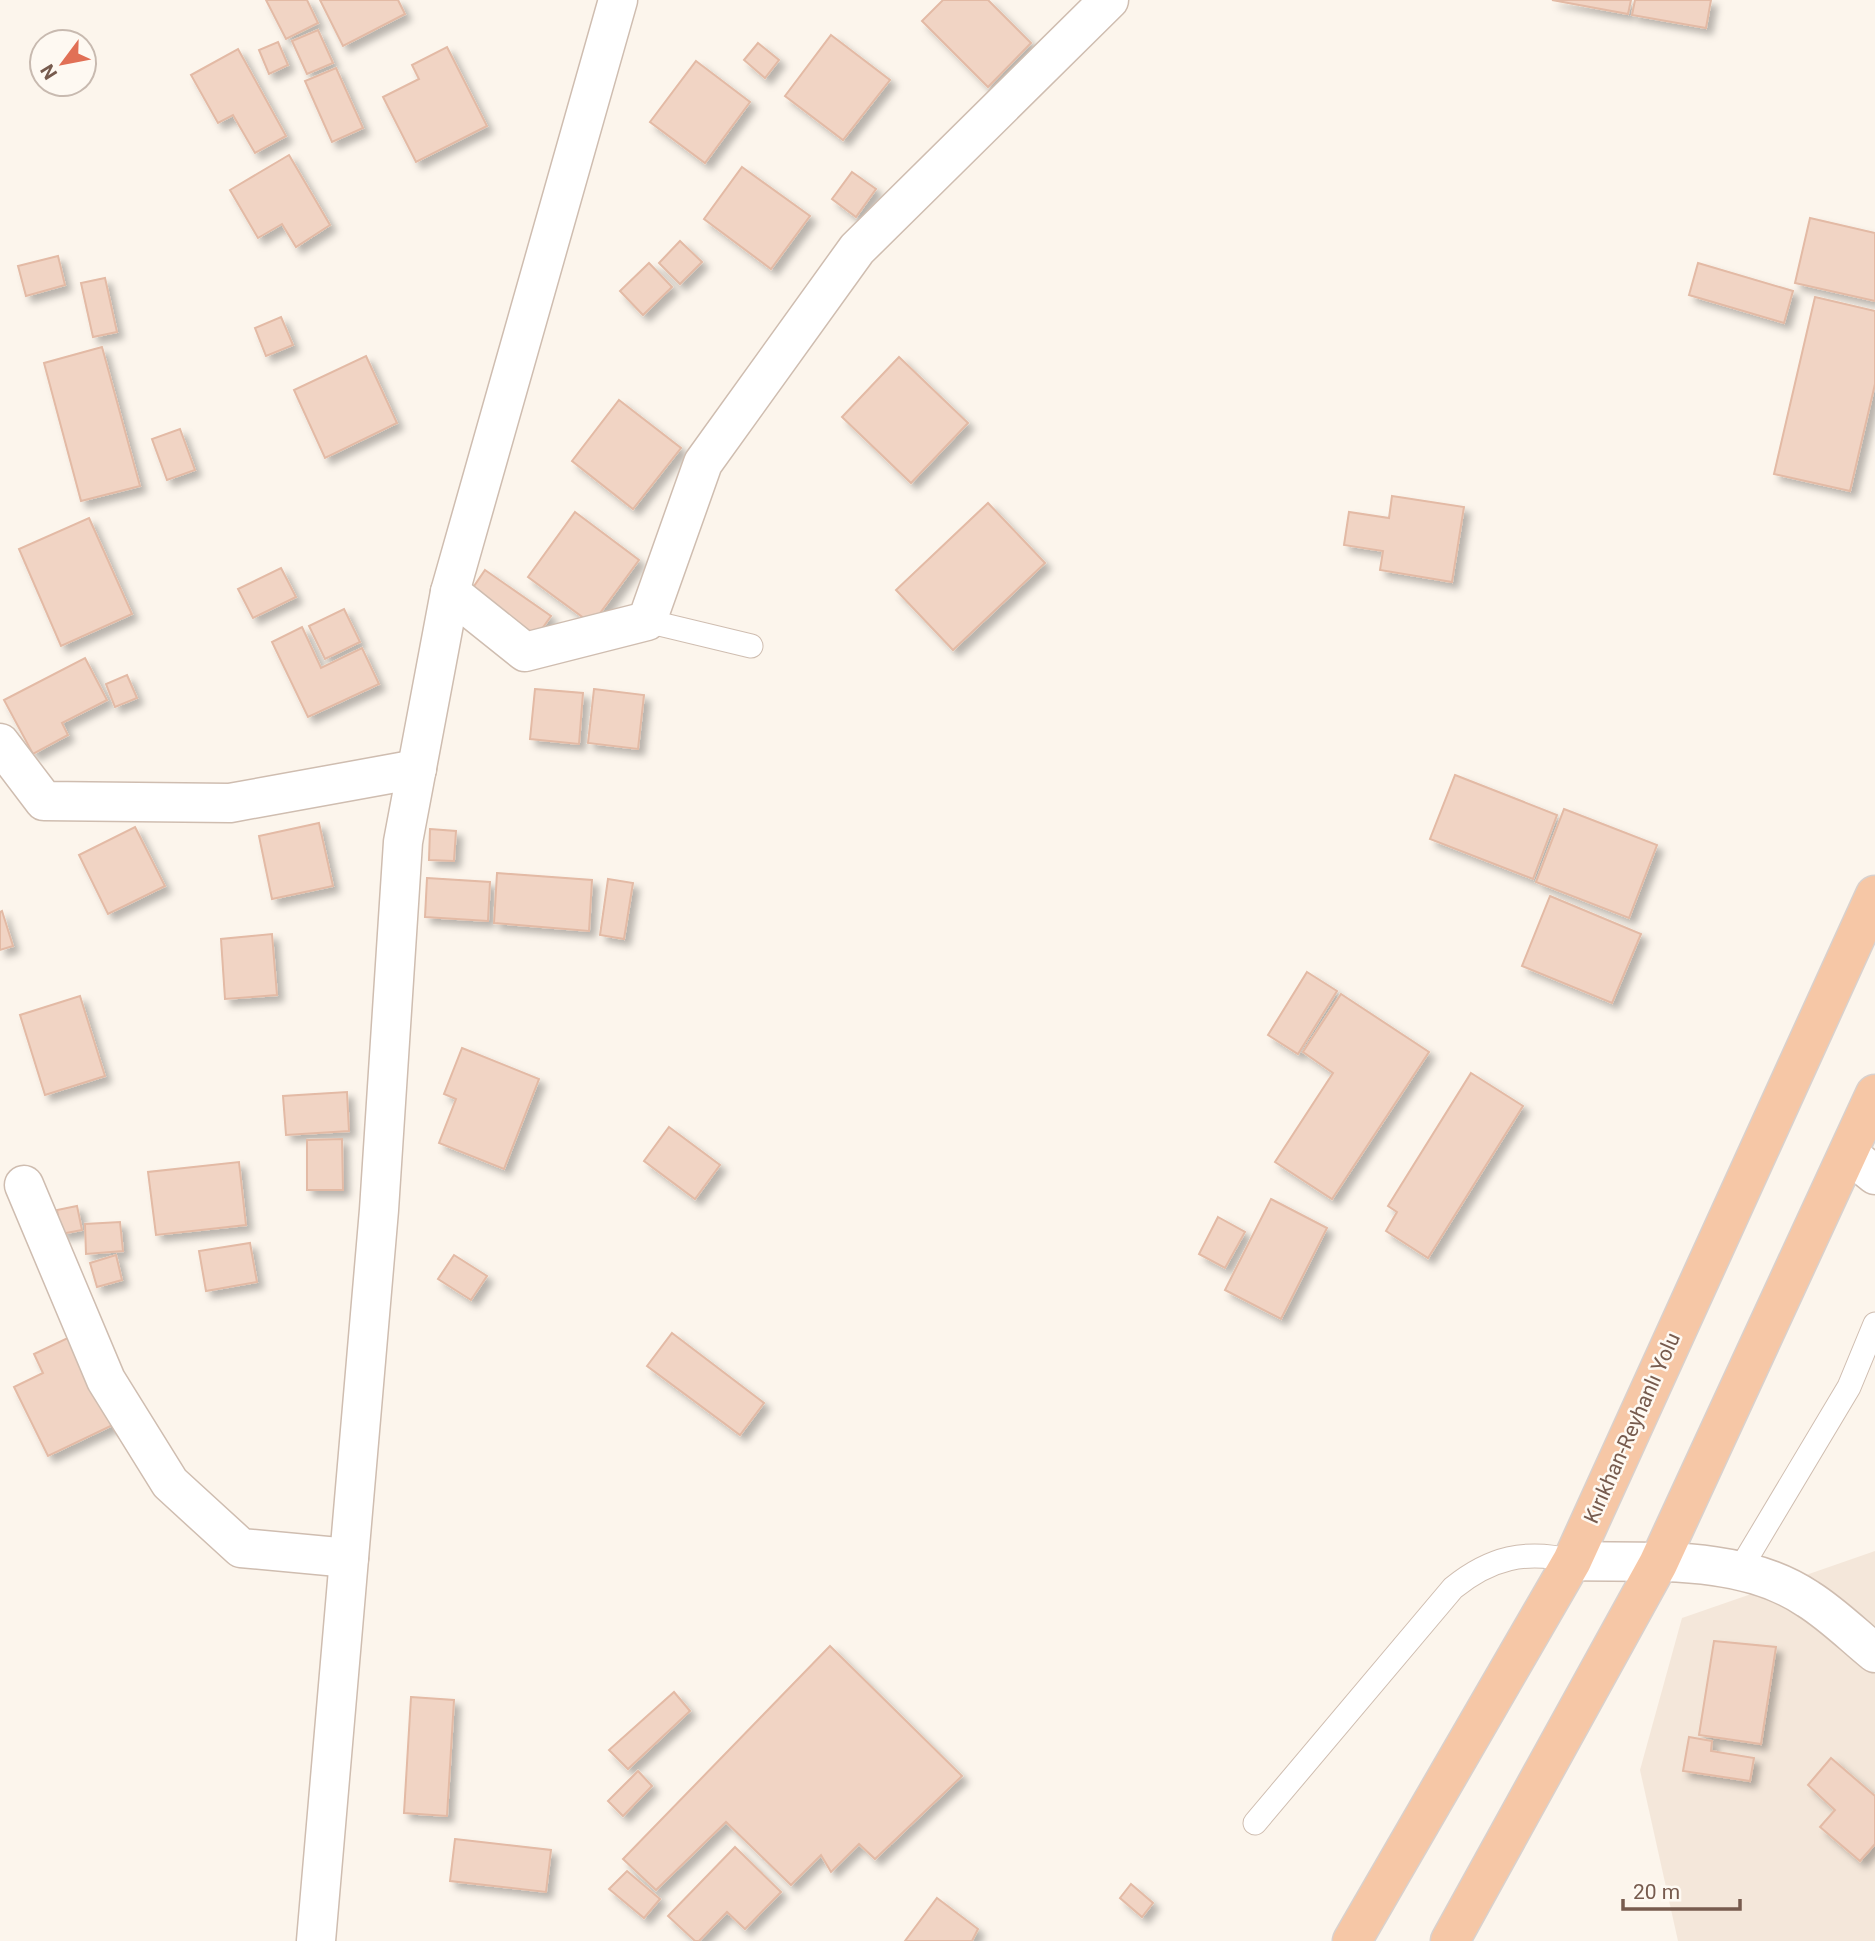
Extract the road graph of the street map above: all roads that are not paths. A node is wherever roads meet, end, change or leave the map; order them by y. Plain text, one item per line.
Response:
1 (618, 0) edge
2 (1109, 0) edge
3 (450, 593) junction
4 (647, 621) junction
5 (751, 646) dead end
6 (0, 743) edge
7 (417, 769) junction
8 (1875, 895) edge
9 (1875, 1094) edge
10 (1862, 1165) edge
11 (24, 1185) dead end
12 (1875, 1324) edge
13 (349, 1558) junction
14 (1572, 1561) junction
15 (1658, 1564) junction
16 (1739, 1571) junction
17 (1875, 1653) edge
18 (1255, 1823) dead end
19 (316, 1941) edge
20 (1352, 1941) edge
21 (1450, 1941) edge

1 - 3 street
2 - 4 street
3 - 4 street
3 - 7 street
4 - 5 lane
6 - 7 street
7 - 13 street
8 - 14 highway, Kırıkhan-Reyhanlı Yolu
9 - 10 highway
10 - 15 highway
11 - 13 street
12 - 16 lane
13 - 19 street
14 - 15 street
14 - 18 lane
14 - 20 highway, Kırıkhan-Reyhanlı Yolu
15 - 16 street
15 - 21 highway
16 - 17 street

